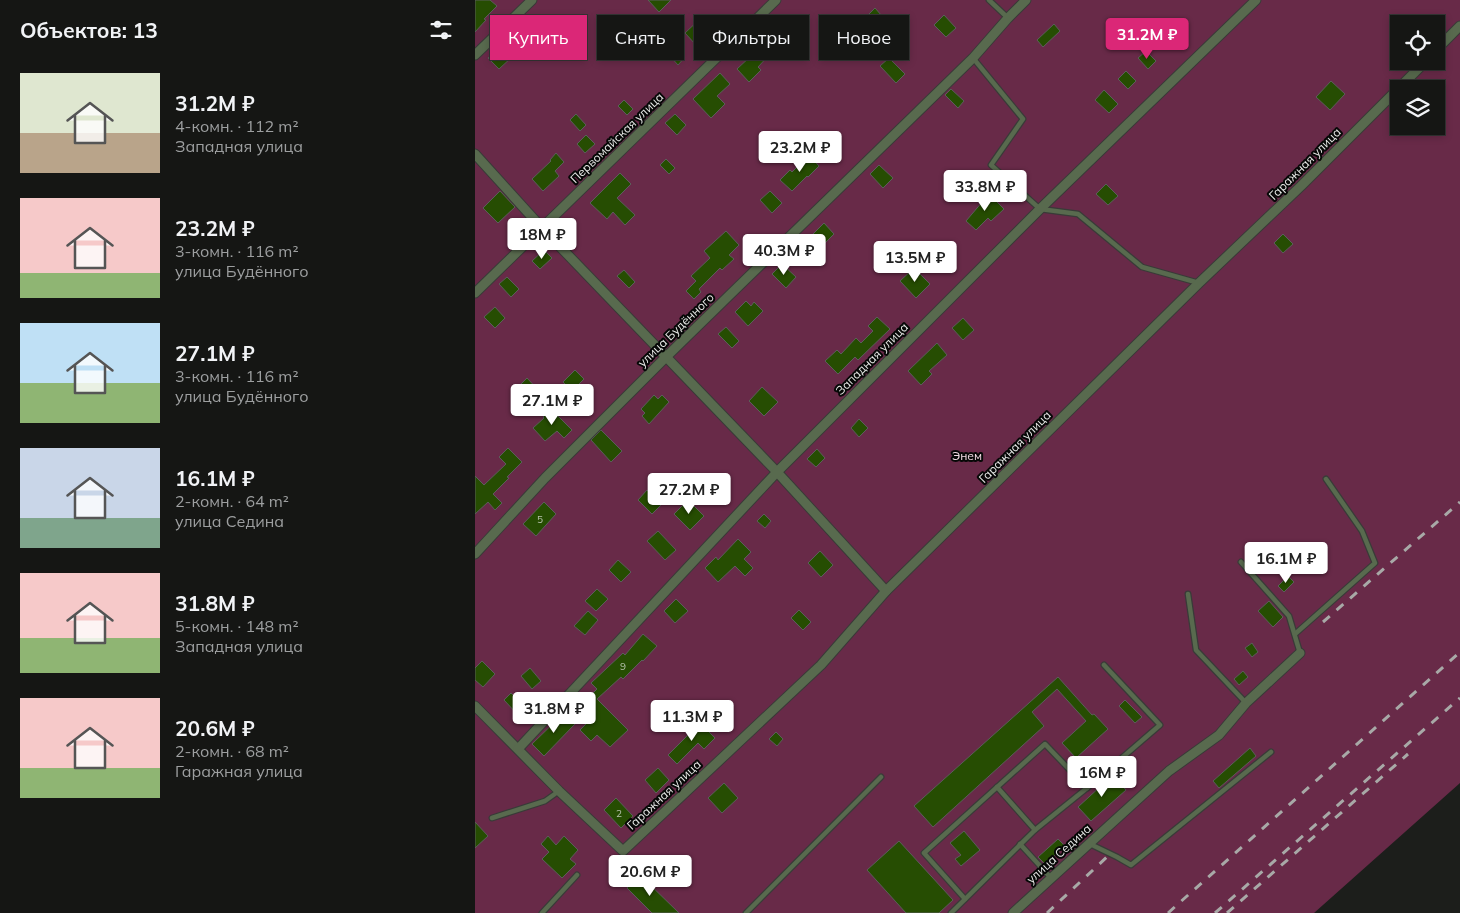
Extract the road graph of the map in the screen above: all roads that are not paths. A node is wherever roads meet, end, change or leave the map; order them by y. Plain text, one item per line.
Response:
1 (532, 0) edge
2 (776, 0) edge
3 (989, 0) edge
4 (1026, 0) edge
5 (1256, 0) edge
6 (1008, 18) junction
7 (1460, 26) edge
8 (1445, 41) edge
9 (475, 55) edge
10 (973, 58) junction
11 (1416, 70) edge
12 (475, 154) edge
13 (1040, 209) junction
14 (543, 228) junction
15 (1199, 282) junction
16 (475, 293) edge
17 (666, 357) junction
18 (777, 472) junction
19 (1326, 479) dead end
20 (475, 554) edge
21 (1241, 562) dead end
22 (886, 591) junction
23 (1188, 594) dead end
24 (1295, 634) junction
25 (1300, 653) joint
26 (1104, 665) dead end
27 (1246, 703) junction
28 (475, 706) edge
29 (518, 749) junction
30 (1271, 752) dead end
31 (881, 777) dead end
32 (997, 787) junction
33 (1087, 788) junction
34 (559, 791) junction
35 (493, 818) dead end
36 (1035, 830) junction
37 (1020, 844) junction
38 (1089, 844) junction
39 (577, 875) dead end
40 (1051, 878) junction
41 (965, 899) junction
42 (542, 913) edge
43 (746, 913) edge
44 (951, 913) edge
45 (1013, 913) edge

1 - 9 street
2 - 14 street, Первомайская улица
3 - 6 lane
4 - 6 street, улица Будённого
5 - 13 street, Западная улица
6 - 10 street, улица Будённого
7 - 8 street
10 - 13 lane
10 - 17 street, улица Будённого
11 - 15 street, Гаражная улица
12 - 14 street
13 - 15 lane
13 - 18 street, Западная улица
14 - 16 street, Первомайская улица
14 - 17 street
15 - 22 street, Гаражная улица
17 - 18 street
17 - 20 street, улица Будённого
18 - 22 street
18 - 29 street, Западная улица
19 - 24 lane
21 - 24 lane
22 - 34 street, Гаражная улица
23 - 27 lane
24 - 25 lane
25 - 27 street, улица Седина
26 - 33 lane
27 - 38 street, улица Седина
28 - 29 street
29 - 34 street
30 - 38 lane
31 - 43 lane
32 - 33 lane
32 - 36 lane
32 - 41 lane
33 - 36 lane
34 - 35 lane
36 - 37 lane
37 - 40 lane
37 - 41 lane
38 - 40 street, улица Седина
39 - 42 lane
40 - 45 street, улица Седина
41 - 44 lane

